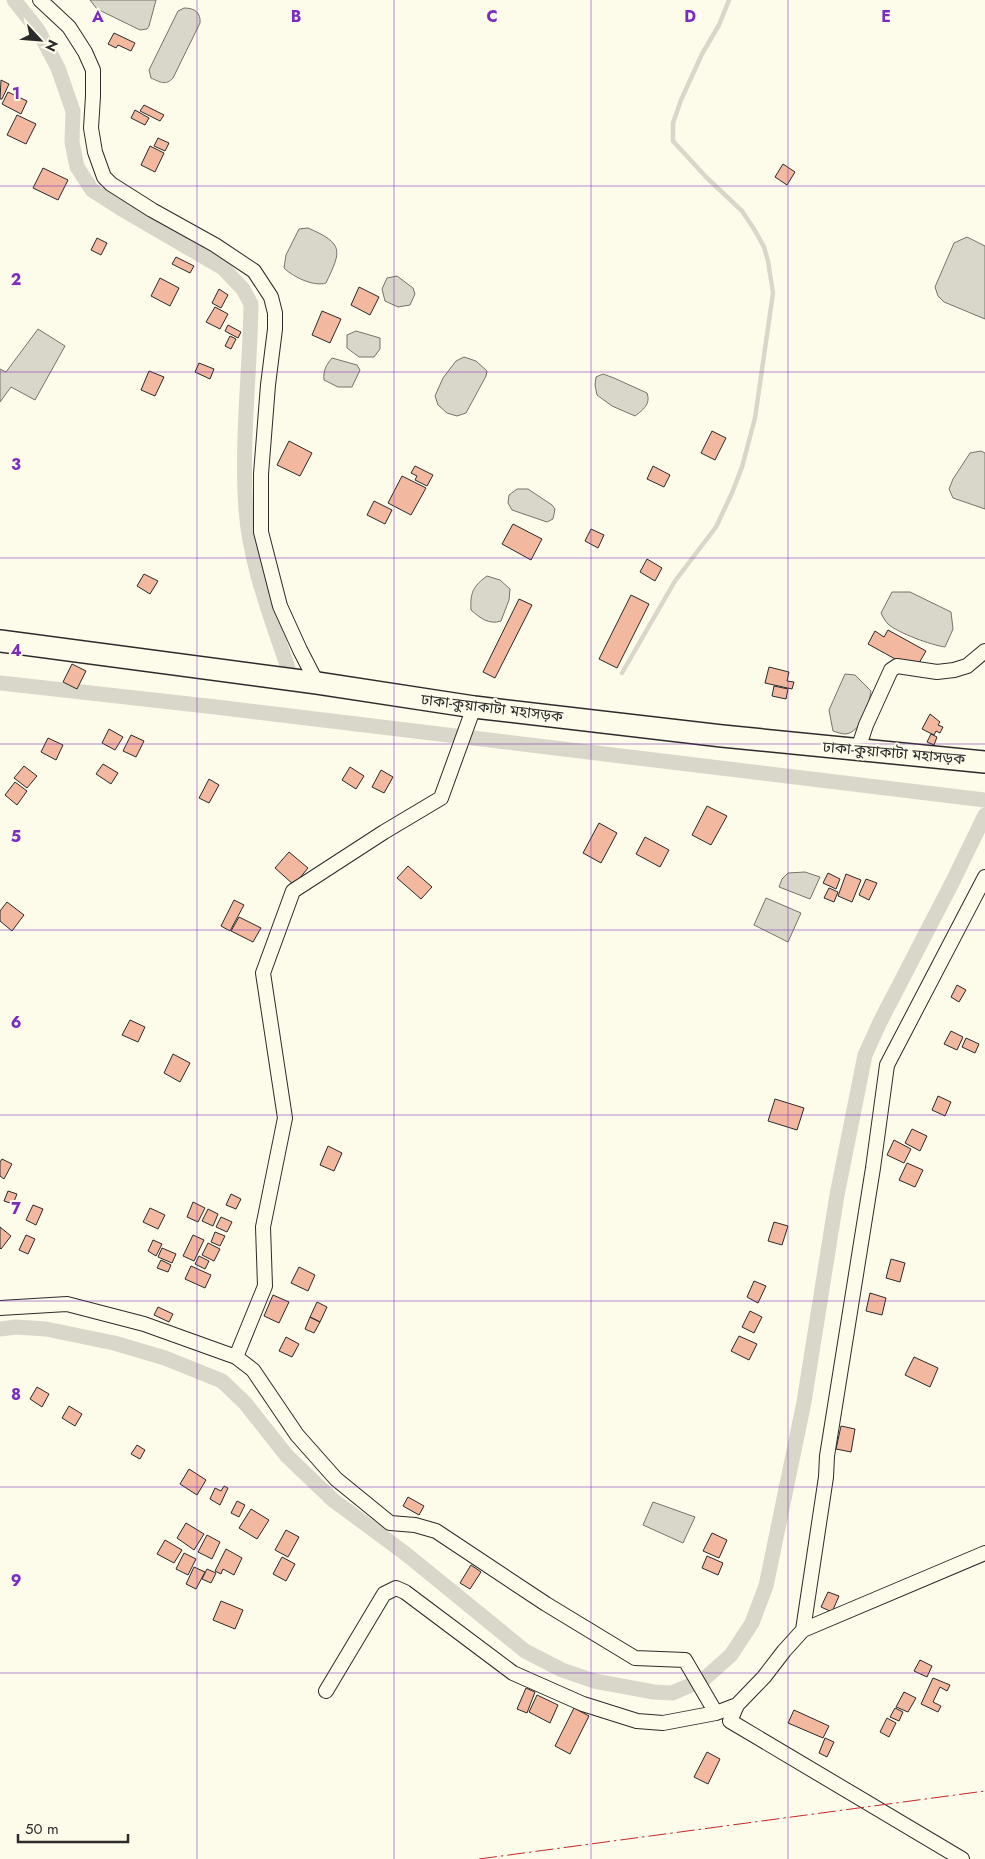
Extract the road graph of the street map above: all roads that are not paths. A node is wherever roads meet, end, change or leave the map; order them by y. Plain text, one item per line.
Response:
1 (40, 0) edge
2 (0, 641) edge
3 (985, 650) edge
4 (317, 683) junction
5 (474, 707) junction
6 (858, 749) junction
7 (985, 762) edge
8 (985, 877) edge
9 (0, 1308) edge
10 (236, 1357) junction
11 (985, 1553) edge
12 (803, 1630) junction
13 (326, 1691) dead end
14 (737, 1704) junction
15 (716, 1713) junction
16 (962, 1859) edge

1 - 4 street
2 - 4 main road, ঢাকা-কুয়াকাটা মহাসড়ক
3 - 6 street
4 - 5 main road, ঢাকা-কুয়াকাটা মহাসড়ক
5 - 6 main road, ঢাকা-কুয়াকাটা মহাসড়ক
5 - 10 street
6 - 7 main road, ঢাকা-কুয়াকাটা মহাসড়ক
8 - 12 street
9 - 10 street
10 - 15 street
11 - 12 street
12 - 14 street
13 - 15 street
14 - 15 street
14 - 16 street

